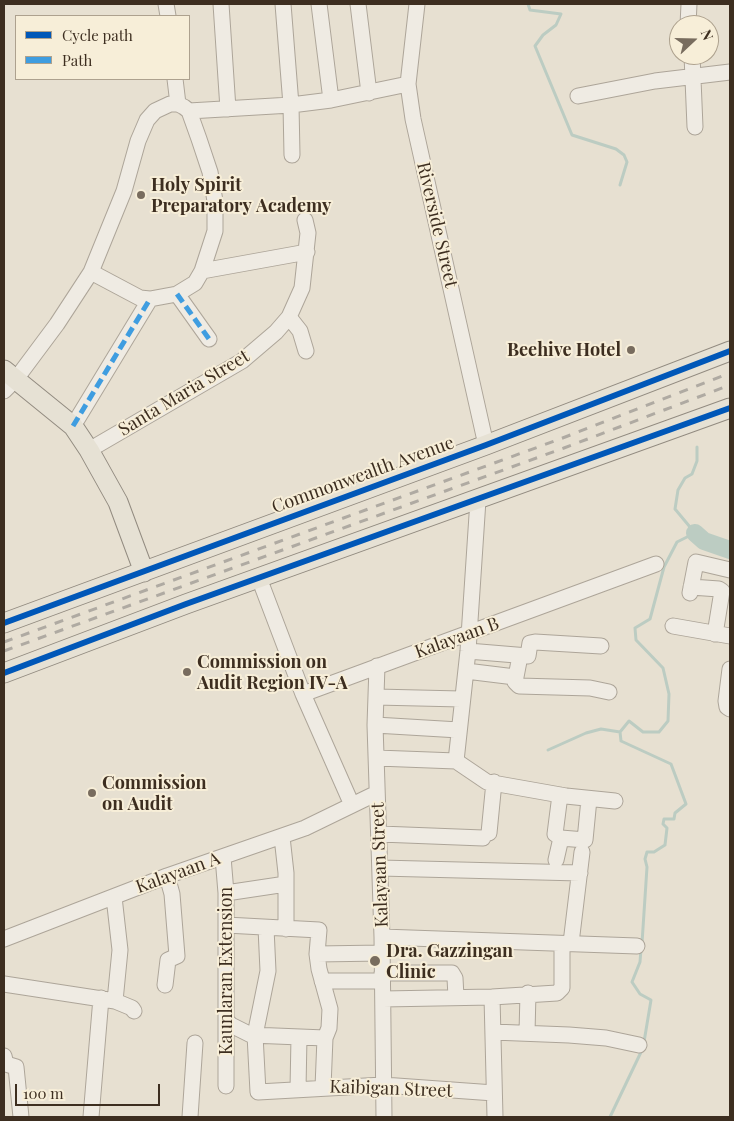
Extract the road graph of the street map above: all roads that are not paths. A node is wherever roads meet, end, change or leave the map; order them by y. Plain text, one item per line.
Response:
1 (221, 4) edge
2 (283, 4) edge
3 (320, 4) edge
4 (358, 4) edge
5 (417, 4) edge
6 (692, 65) edge
7 (730, 72) edge
8 (691, 76) junction
9 (175, 80) edge
10 (408, 84) junction
11 (369, 93) junction
12 (578, 96) dead end
13 (331, 100) junction
14 (292, 105) junction
15 (183, 108) junction
16 (228, 109) junction
17 (695, 127) dead end
18 (292, 155) dead end
19 (305, 220) dead end
20 (307, 252) junction
21 (202, 271) junction
22 (91, 272) junction
23 (178, 294) junction
24 (150, 300) junction
25 (289, 317) junction
26 (209, 339) dead end
27 (306, 351) dead end
28 (730, 351) edge
29 (8, 380) edge
30 (730, 408) edge
31 (73, 426) junction
32 (486, 445) junction
33 (89, 450) junction
34 (478, 500) junction
35 (656, 564) dead end
36 (730, 570) edge
37 (144, 572) junction
38 (259, 578) junction
39 (725, 601) edge
40 (4, 623) edge
41 (673, 626) dead end
42 (468, 635) junction
43 (723, 635) edge
44 (601, 646) dead end
45 (468, 651) junction
46 (520, 656) junction
47 (377, 666) junction
48 (730, 669) edge
49 (466, 671) junction
50 (4, 673) edge
51 (515, 677) junction
52 (609, 692) dead end
53 (304, 694) junction
54 (376, 697) junction
55 (461, 699) junction
56 (730, 709) edge
57 (375, 725) junction
58 (459, 730) junction
59 (377, 758) junction
60 (456, 761) junction
61 (494, 782) junction
62 (377, 793) junction
63 (560, 795) junction
64 (589, 799) junction
65 (615, 801) dead end
66 (352, 805) junction
67 (380, 834) junction
68 (282, 837) junction
69 (561, 838) junction
70 (582, 852) dead end
71 (223, 857) junction
72 (556, 860) dead end
73 (380, 868) junction
74 (580, 873) junction
75 (167, 876) junction
76 (286, 884) junction
77 (226, 893) junction
78 (114, 897) junction
79 (226, 925) junction
80 (266, 928) junction
81 (286, 929) junction
82 (382, 937) junction
83 (4, 939) edge
84 (566, 944) junction
85 (637, 946) dead end
86 (382, 952) junction
87 (317, 954) junction
88 (382, 977) junction
89 (322, 981) junction
90 (4, 984) edge
91 (165, 985) dead end
92 (528, 993) junction
93 (456, 997) junction
94 (492, 997) junction
95 (383, 999) junction
96 (108, 1000) junction
97 (134, 1011) dead end
98 (226, 1020) junction
99 (493, 1032) junction
100 (527, 1033) junction
101 (255, 1035) junction
102 (300, 1037) junction
103 (325, 1038) junction
104 (195, 1042) dead end
105 (639, 1045) dead end
106 (4, 1056) edge
107 (383, 1085) junction
108 (226, 1086) dead end
109 (323, 1087) junction
110 (298, 1089) junction
111 (494, 1093) junction
112 (21, 1117) edge
113 (91, 1117) edge
114 (190, 1117) edge
115 (384, 1117) edge
116 (495, 1117) edge

1 - 16 street
2 - 14 street
3 - 13 street
4 - 11 street
5 - 10 street, Riverside Street
6 - 8 street
7 - 8 street
8 - 12 street
8 - 17 street
9 - 15 street
10 - 11 street
10 - 32 street, Riverside Street
11 - 13 street
13 - 14 street
14 - 16 street
14 - 18 street
15 - 16 street
15 - 21 street
15 - 22 street
19 - 20 street, Santa Maria Street
20 - 21 street
20 - 25 street, Santa Maria Street
21 - 23 street
22 - 24 street
22 - 29 street
23 - 24 street
23 - 26 street
24 - 31 street
25 - 27 street
25 - 33 street, Santa Maria Street
28 - 32 main road, Commonwealth Avenue
29 - 31 main road
30 - 34 main road
31 - 33 main road
32 - 37 main road, Commonwealth Avenue
33 - 37 main road
34 - 38 main road
34 - 42 street
35 - 42 street, Kalayaan B
36 - 39 street
37 - 40 main road, Commonwealth Avenue
38 - 50 main road
38 - 53 street
39 - 43 street
41 - 43 street
42 - 45 street
42 - 47 street, Kalayaan B
44 - 46 street
45 - 46 street
45 - 49 street
46 - 51 street
47 - 53 street, Kalayaan B
47 - 54 street
48 - 56 street
49 - 51 street
49 - 55 street
51 - 52 street
53 - 66 street
54 - 55 street
54 - 57 street
55 - 58 street
57 - 58 street
57 - 59 street
58 - 60 street
59 - 60 street
59 - 62 street
60 - 61 street
61 - 63 street
61 - 67 street
62 - 66 street, Kalayaan A
62 - 67 street, Kalayaan Street
63 - 64 street
63 - 69 street
64 - 65 street
64 - 69 street
66 - 68 street, Kalayaan A
67 - 73 street, Kalayaan Street
68 - 71 street, Kalayaan A
68 - 76 street
69 - 72 street
70 - 74 street
71 - 75 street, Kalayaan A
71 - 77 street, Kaunlaran Extension
73 - 74 street
73 - 82 street, Kalayaan Street
74 - 84 street
75 - 78 street, Kalayaan A
75 - 91 street
76 - 77 street
76 - 81 street
77 - 79 street, Kaunlaran Extension
78 - 83 street, Kalayaan A
78 - 96 street
79 - 80 street
79 - 98 street, Kaunlaran Extension
80 - 81 street
80 - 101 street
81 - 87 street
82 - 84 street
82 - 86 street, Kalayaan Street
84 - 85 street
84 - 92 street
86 - 87 street
86 - 88 street, Kalayaan Street
87 - 89 street
88 - 89 street
88 - 93 street
88 - 95 street, Kalayaan Street
89 - 103 street
90 - 96 street
92 - 94 street
92 - 100 street
93 - 94 street
93 - 95 street
94 - 99 street
95 - 107 street, Kalayaan Street
96 - 97 street
96 - 113 street
98 - 101 street
98 - 108 street, Kaunlaran Extension
99 - 100 street
99 - 111 street
100 - 105 street
101 - 102 street
101 - 110 street, Kaibigan Street
102 - 103 street
102 - 110 street
103 - 109 street
104 - 114 street
106 - 112 street
107 - 109 street, Kaibigan Street
107 - 111 street, Kaibigan Street
107 - 115 street, Kalayaan Street
109 - 110 street, Kaibigan Street
111 - 116 street

